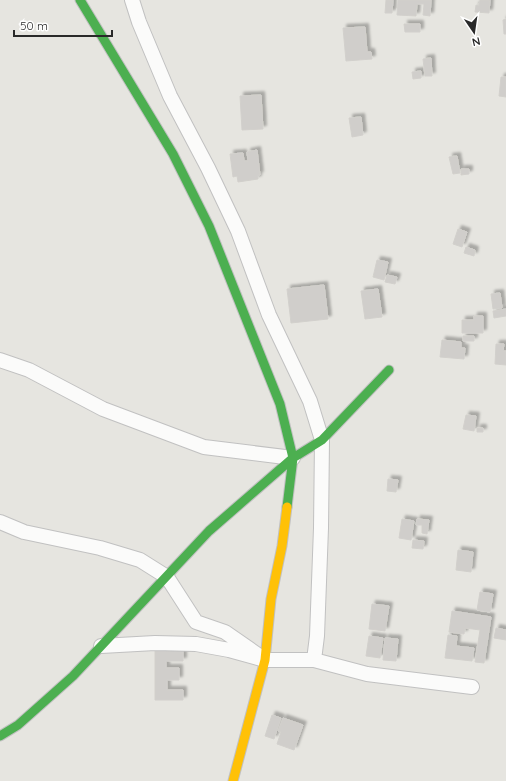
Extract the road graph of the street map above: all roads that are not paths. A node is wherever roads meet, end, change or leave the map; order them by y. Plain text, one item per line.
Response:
1 (80, 0) edge
2 (132, 0) edge
3 (0, 360) edge
4 (388, 370) dead end
5 (322, 440) junction
6 (293, 458) junction
7 (0, 522) edge
8 (167, 577) junction
9 (101, 646) junction
10 (265, 660) junction
11 (314, 660) junction
12 (472, 687) dead end
13 (0, 736) edge
14 (234, 781) edge

1 - 6 street
2 - 5 street
3 - 6 street
4 - 5 street
5 - 6 street
5 - 11 street
6 - 8 street
6 - 10 street
7 - 8 street
8 - 9 street
8 - 10 street
9 - 10 street
9 - 13 street
10 - 11 street
10 - 14 street
11 - 12 street

